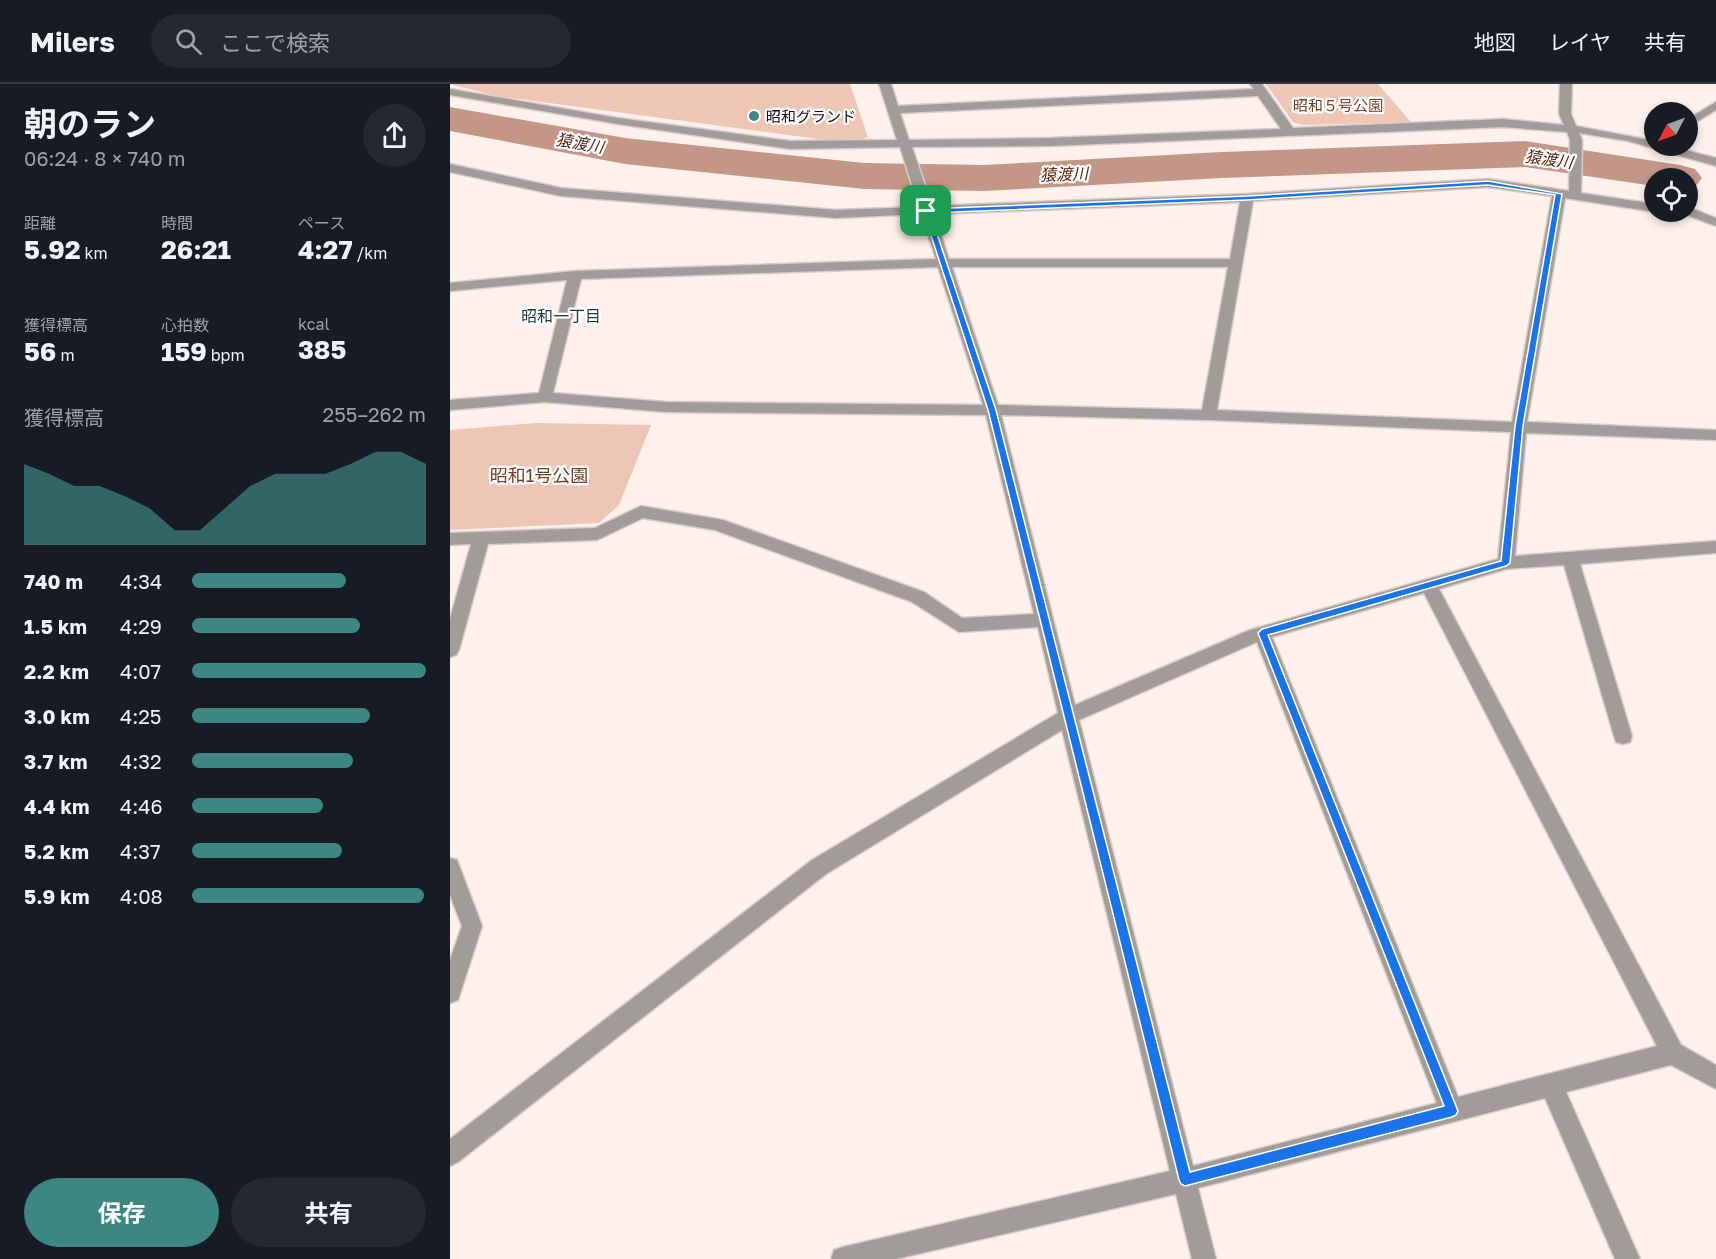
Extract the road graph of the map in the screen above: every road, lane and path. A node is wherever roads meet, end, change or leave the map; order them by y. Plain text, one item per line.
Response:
1 (885, 84) edge
2 (1566, 84) edge
3 (1258, 88) edge
4 (450, 92) edge
5 (1716, 105) edge
6 (893, 110) junction
7 (1576, 116) junction
8 (1698, 117) edge
9 (1571, 128) junction
10 (1288, 130) junction
11 (1644, 131) edge
12 (1698, 146) edge
13 (906, 148) junction
14 (1716, 152) edge
15 (1716, 162) edge
16 (450, 168) edge
17 (1558, 194) junction
18 (1575, 195) junction
19 (1247, 198) junction
20 (1644, 206) edge
21 (925, 208) junction
22 (1698, 215) edge
23 (1716, 222) edge
24 (943, 263) junction
25 (1236, 263) junction
26 (575, 275) junction
27 (450, 287) edge
28 (545, 397) junction
29 (450, 405) edge
30 (992, 410) junction
31 (1209, 415) junction
32 (1519, 426) junction
33 (1716, 435) edge
34 (481, 538) junction
35 (450, 539) edge
36 (1716, 547) edge
37 (1570, 558) junction
38 (1506, 563) junction
39 (1428, 584) junction
40 (1045, 620) junction
41 (1262, 633) junction
42 (450, 650) edge
43 (1069, 716) junction
44 (1623, 736) dead end
45 (450, 867) edge
46 (450, 992) edge
47 (1672, 1053) junction
48 (1716, 1078) edge
49 (1551, 1085) junction
50 (1452, 1111) junction
51 (450, 1154) edge
52 (1185, 1180) junction
53 (843, 1259) edge
54 (1204, 1259) edge
55 (1628, 1259) edge

1 - 6 street
2 - 7 street
3 - 6 street
3 - 10 street
4 - 13 street
5 - 8 street
6 - 13 street
7 - 9 street
7 - 11 street
9 - 10 street
9 - 15 street
9 - 18 street
10 - 13 street
12 - 14 street
13 - 21 street
16 - 21 street
17 - 18 street
17 - 19 street
17 - 32 street
18 - 20 street
19 - 21 street
19 - 25 street
21 - 24 street
22 - 23 street
24 - 25 street
24 - 26 street
24 - 30 street
25 - 31 street
26 - 27 street
26 - 28 street
28 - 29 street
28 - 30 street
30 - 31 street
30 - 40 street
31 - 32 street
32 - 33 street
32 - 38 street
34 - 35 street
34 - 40 street
34 - 42 street
36 - 37 street
37 - 38 street
37 - 44 street
38 - 39 street
39 - 41 street
39 - 47 street
40 - 43 street
41 - 43 street
41 - 50 street
43 - 51 street
43 - 52 street
45 - 46 street
47 - 48 street
47 - 49 street
49 - 50 street
49 - 55 street
50 - 52 street
52 - 53 street
52 - 54 street

